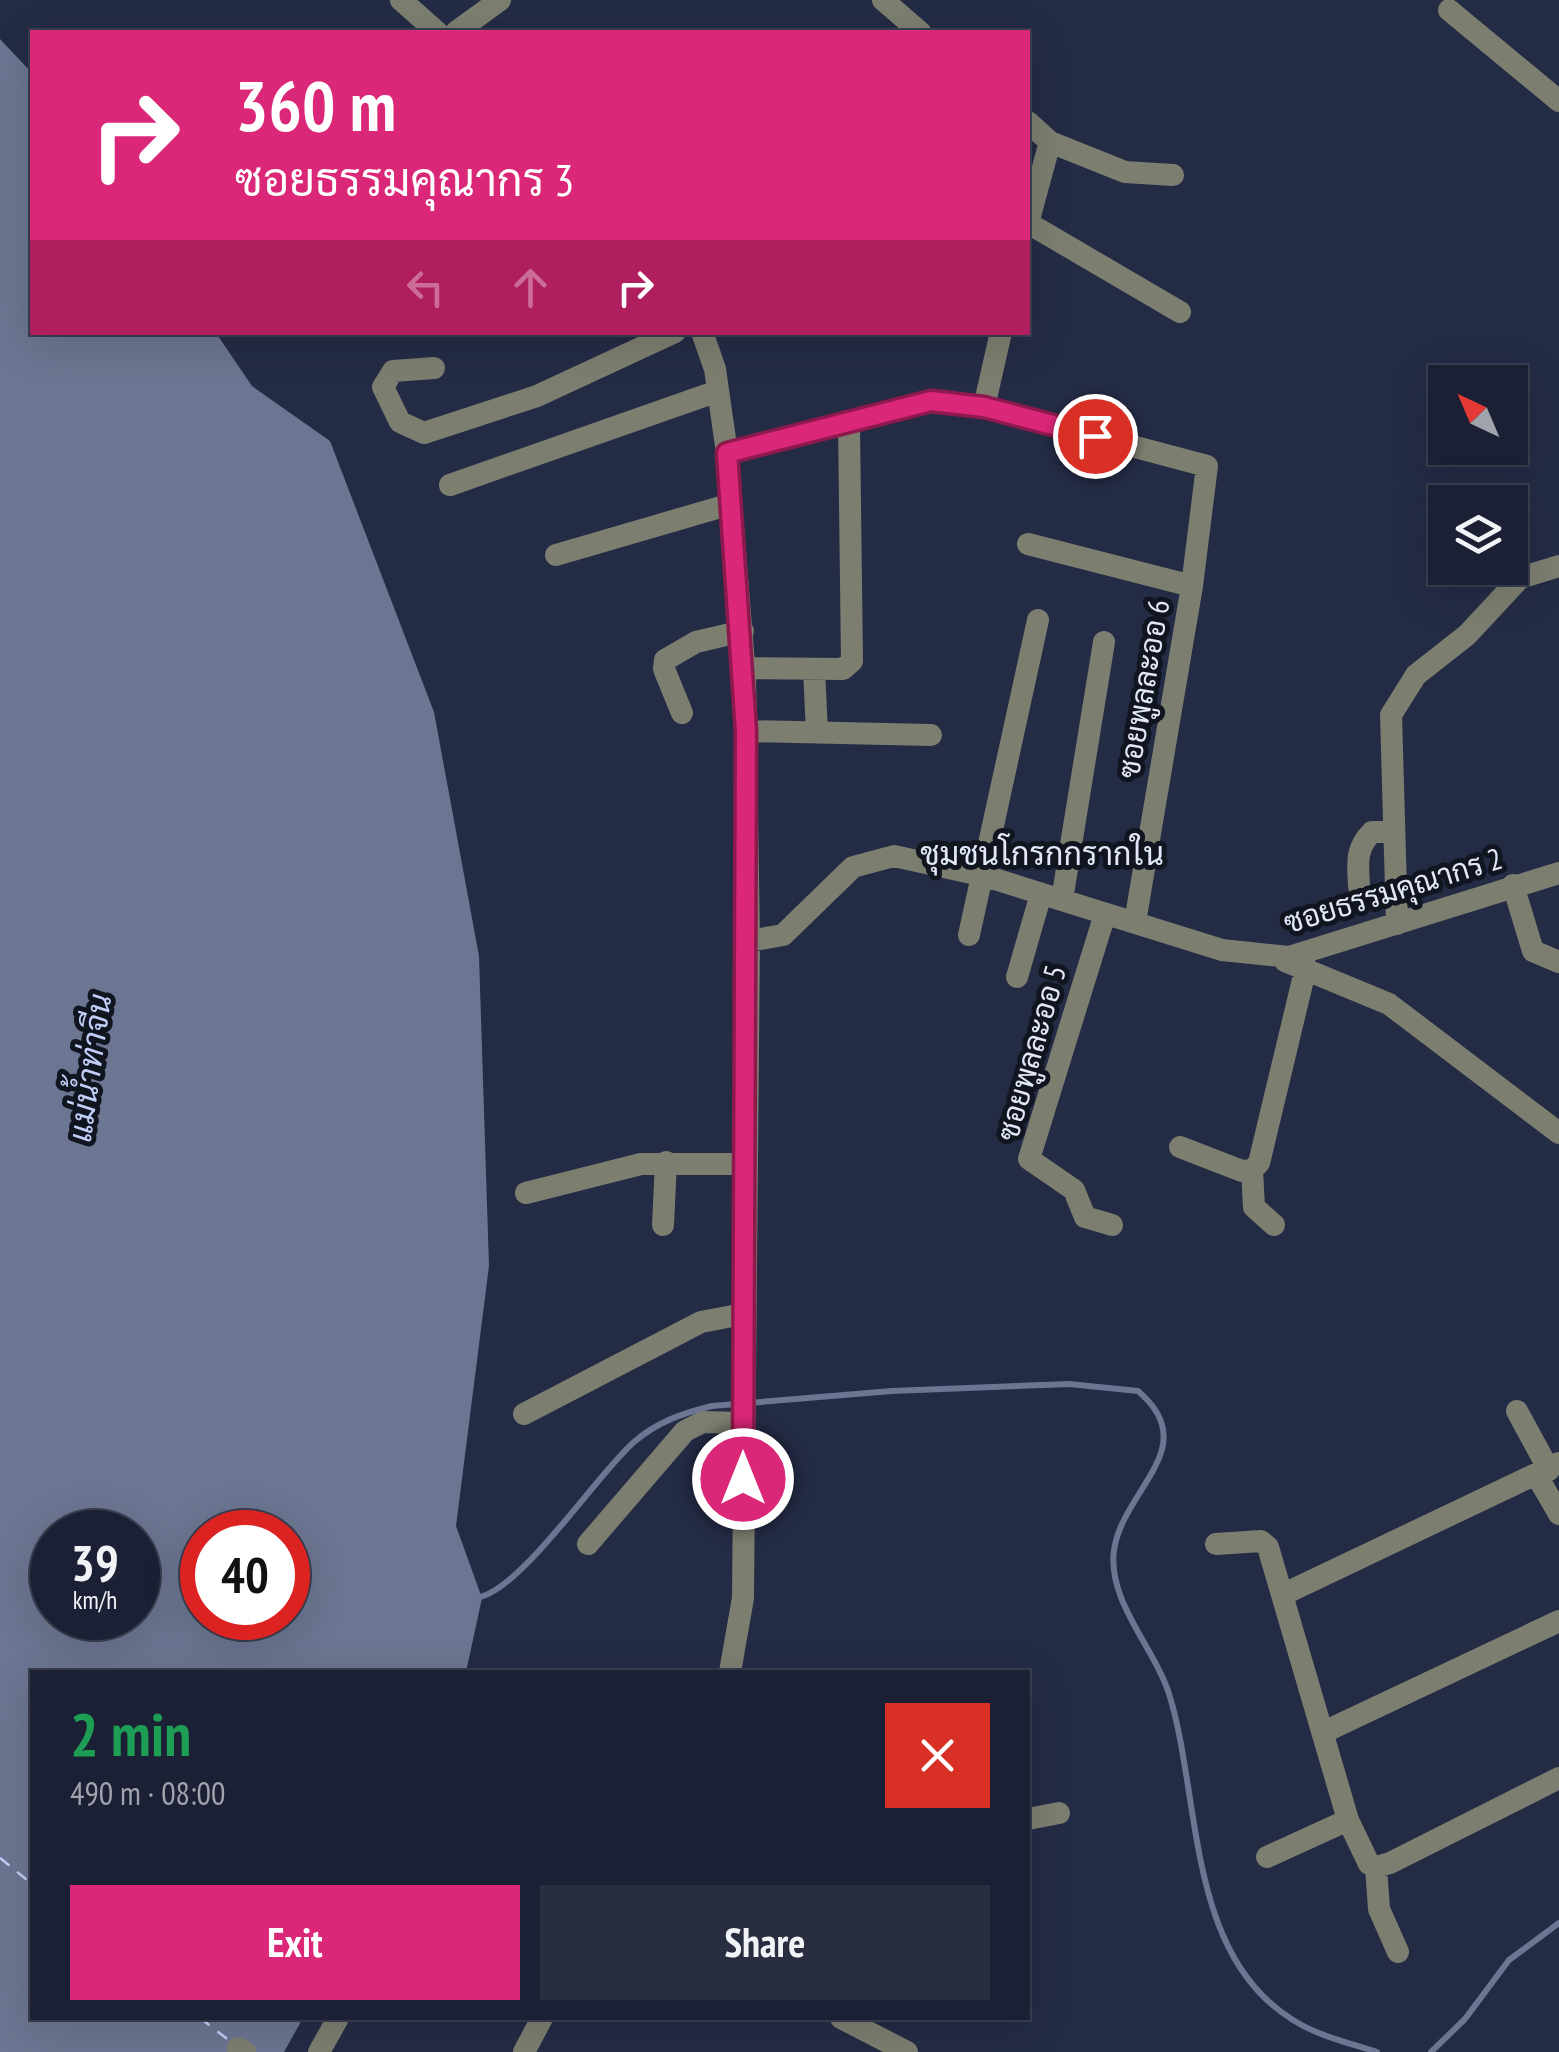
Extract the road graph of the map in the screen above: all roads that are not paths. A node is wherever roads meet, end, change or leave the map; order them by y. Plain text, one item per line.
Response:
1 (401, 0) edge
2 (500, 0) edge
3 (883, 0) edge
4 (1449, 10) dead end
5 (435, 30) edge
6 (459, 30) edge
7 (918, 30) edge
8 (1559, 101) edge
9 (1030, 124) edge
10 (1050, 142) junction
11 (1173, 174) dead end
12 (1030, 216) edge
13 (1030, 224) edge
14 (1180, 312) dead end
15 (668, 335) edge
16 (703, 335) edge
17 (1000, 335) edge
18 (434, 368) dead end
19 (718, 390) junction
20 (984, 407) junction
21 (849, 425) junction
22 (727, 453) junction
23 (450, 484) dead end
24 (731, 504) junction
25 (1028, 544) dead end
26 (556, 554) dead end
27 (1559, 566) edge
28 (1192, 586) junction
29 (1038, 620) dead end
30 (742, 631) junction
31 (1104, 642) dead end
32 (745, 668) junction
33 (814, 669) junction
34 (682, 713) dead end
35 (746, 731) junction
36 (816, 733) junction
37 (931, 736) dead end
38 (1393, 832) junction
39 (1559, 873) edge
40 (985, 876) junction
41 (1513, 885) junction
42 (1360, 886) dead end
43 (1051, 897) junction
44 (1105, 914) junction
45 (1135, 922) junction
46 (1397, 924) junction
47 (969, 936) dead end
48 (749, 940) junction
49 (1263, 956) junction
50 (1559, 962) edge
51 (1306, 967) junction
52 (1017, 977) dead end
53 (1559, 1133) edge
54 (1180, 1147) dead end
55 (666, 1162) junction
56 (744, 1164) junction
57 (1252, 1170) junction
58 (526, 1193) dead end
59 (662, 1225) dead end
60 (1112, 1225) dead end
61 (1274, 1226) dead end
62 (744, 1314) junction
63 (1517, 1411) dead end
64 (524, 1414) dead end
65 (743, 1418) junction
66 (1548, 1470) edge
67 (1559, 1514) edge
68 (588, 1544) dead end
69 (1216, 1544) dead end
70 (1282, 1595) junction
71 (1559, 1621) edge
72 (730, 1670) edge
73 (1324, 1732) junction
74 (1559, 1778) edge
75 (1058, 1813) dead end
76 (1030, 1820) edge
77 (1348, 1820) junction
78 (1267, 1857) dead end
79 (1376, 1868) junction
80 (1398, 1952) dead end
81 (337, 2020) edge
82 (541, 2020) edge
83 (845, 2020) edge
84 (325, 2050) edge
85 (524, 2052) edge
86 (906, 2052) edge

1 - 5 street
2 - 6 street
3 - 7 street
4 - 8 street
9 - 10 street
10 - 11 street
10 - 12 street
13 - 14 street
15 - 18 street
16 - 19 street
17 - 20 street
19 - 22 street
19 - 23 street
20 - 21 street
20 - 28 street, ซอยพูลละออ 6
21 - 22 street
21 - 33 street
22 - 24 street
24 - 26 street
24 - 30 street
25 - 28 street
27 - 38 street
28 - 45 street, ซอยพูลละออ 6
29 - 40 street
30 - 32 street
30 - 34 street
31 - 43 street
32 - 33 street
32 - 35 street
33 - 36 street
35 - 36 street
35 - 48 street
36 - 37 street
38 - 42 street
38 - 46 street
39 - 41 street, ซอยธรรมคุณากร 2
40 - 43 street, ซอยธรรมคุณากร 2
40 - 47 street
40 - 48 street, ซอยธรรมคุณากร 2
41 - 46 street, ซอยธรรมคุณากร 2
41 - 50 street
43 - 44 street, ซอยธรรมคุณากร 2
43 - 52 street
44 - 45 street, ซอยธรรมคุณากร 2
44 - 60 street, ซอยพูลละออ 5
45 - 49 street, ซอยธรรมคุณากร 2
46 - 49 street, ซอยธรรมคุณากร 2
48 - 56 street
49 - 51 street
51 - 53 street
51 - 57 street
54 - 57 street
55 - 56 street
55 - 58 street
55 - 59 street
56 - 62 street
57 - 61 street
62 - 64 street
62 - 65 street
63 - 66 street
65 - 68 street
65 - 72 street
66 - 67 street
66 - 70 street
69 - 70 street
70 - 73 street
71 - 73 street
73 - 77 street
74 - 79 street
75 - 76 street
77 - 78 street
77 - 79 street
79 - 80 street
81 - 84 street
82 - 85 street
83 - 86 street

